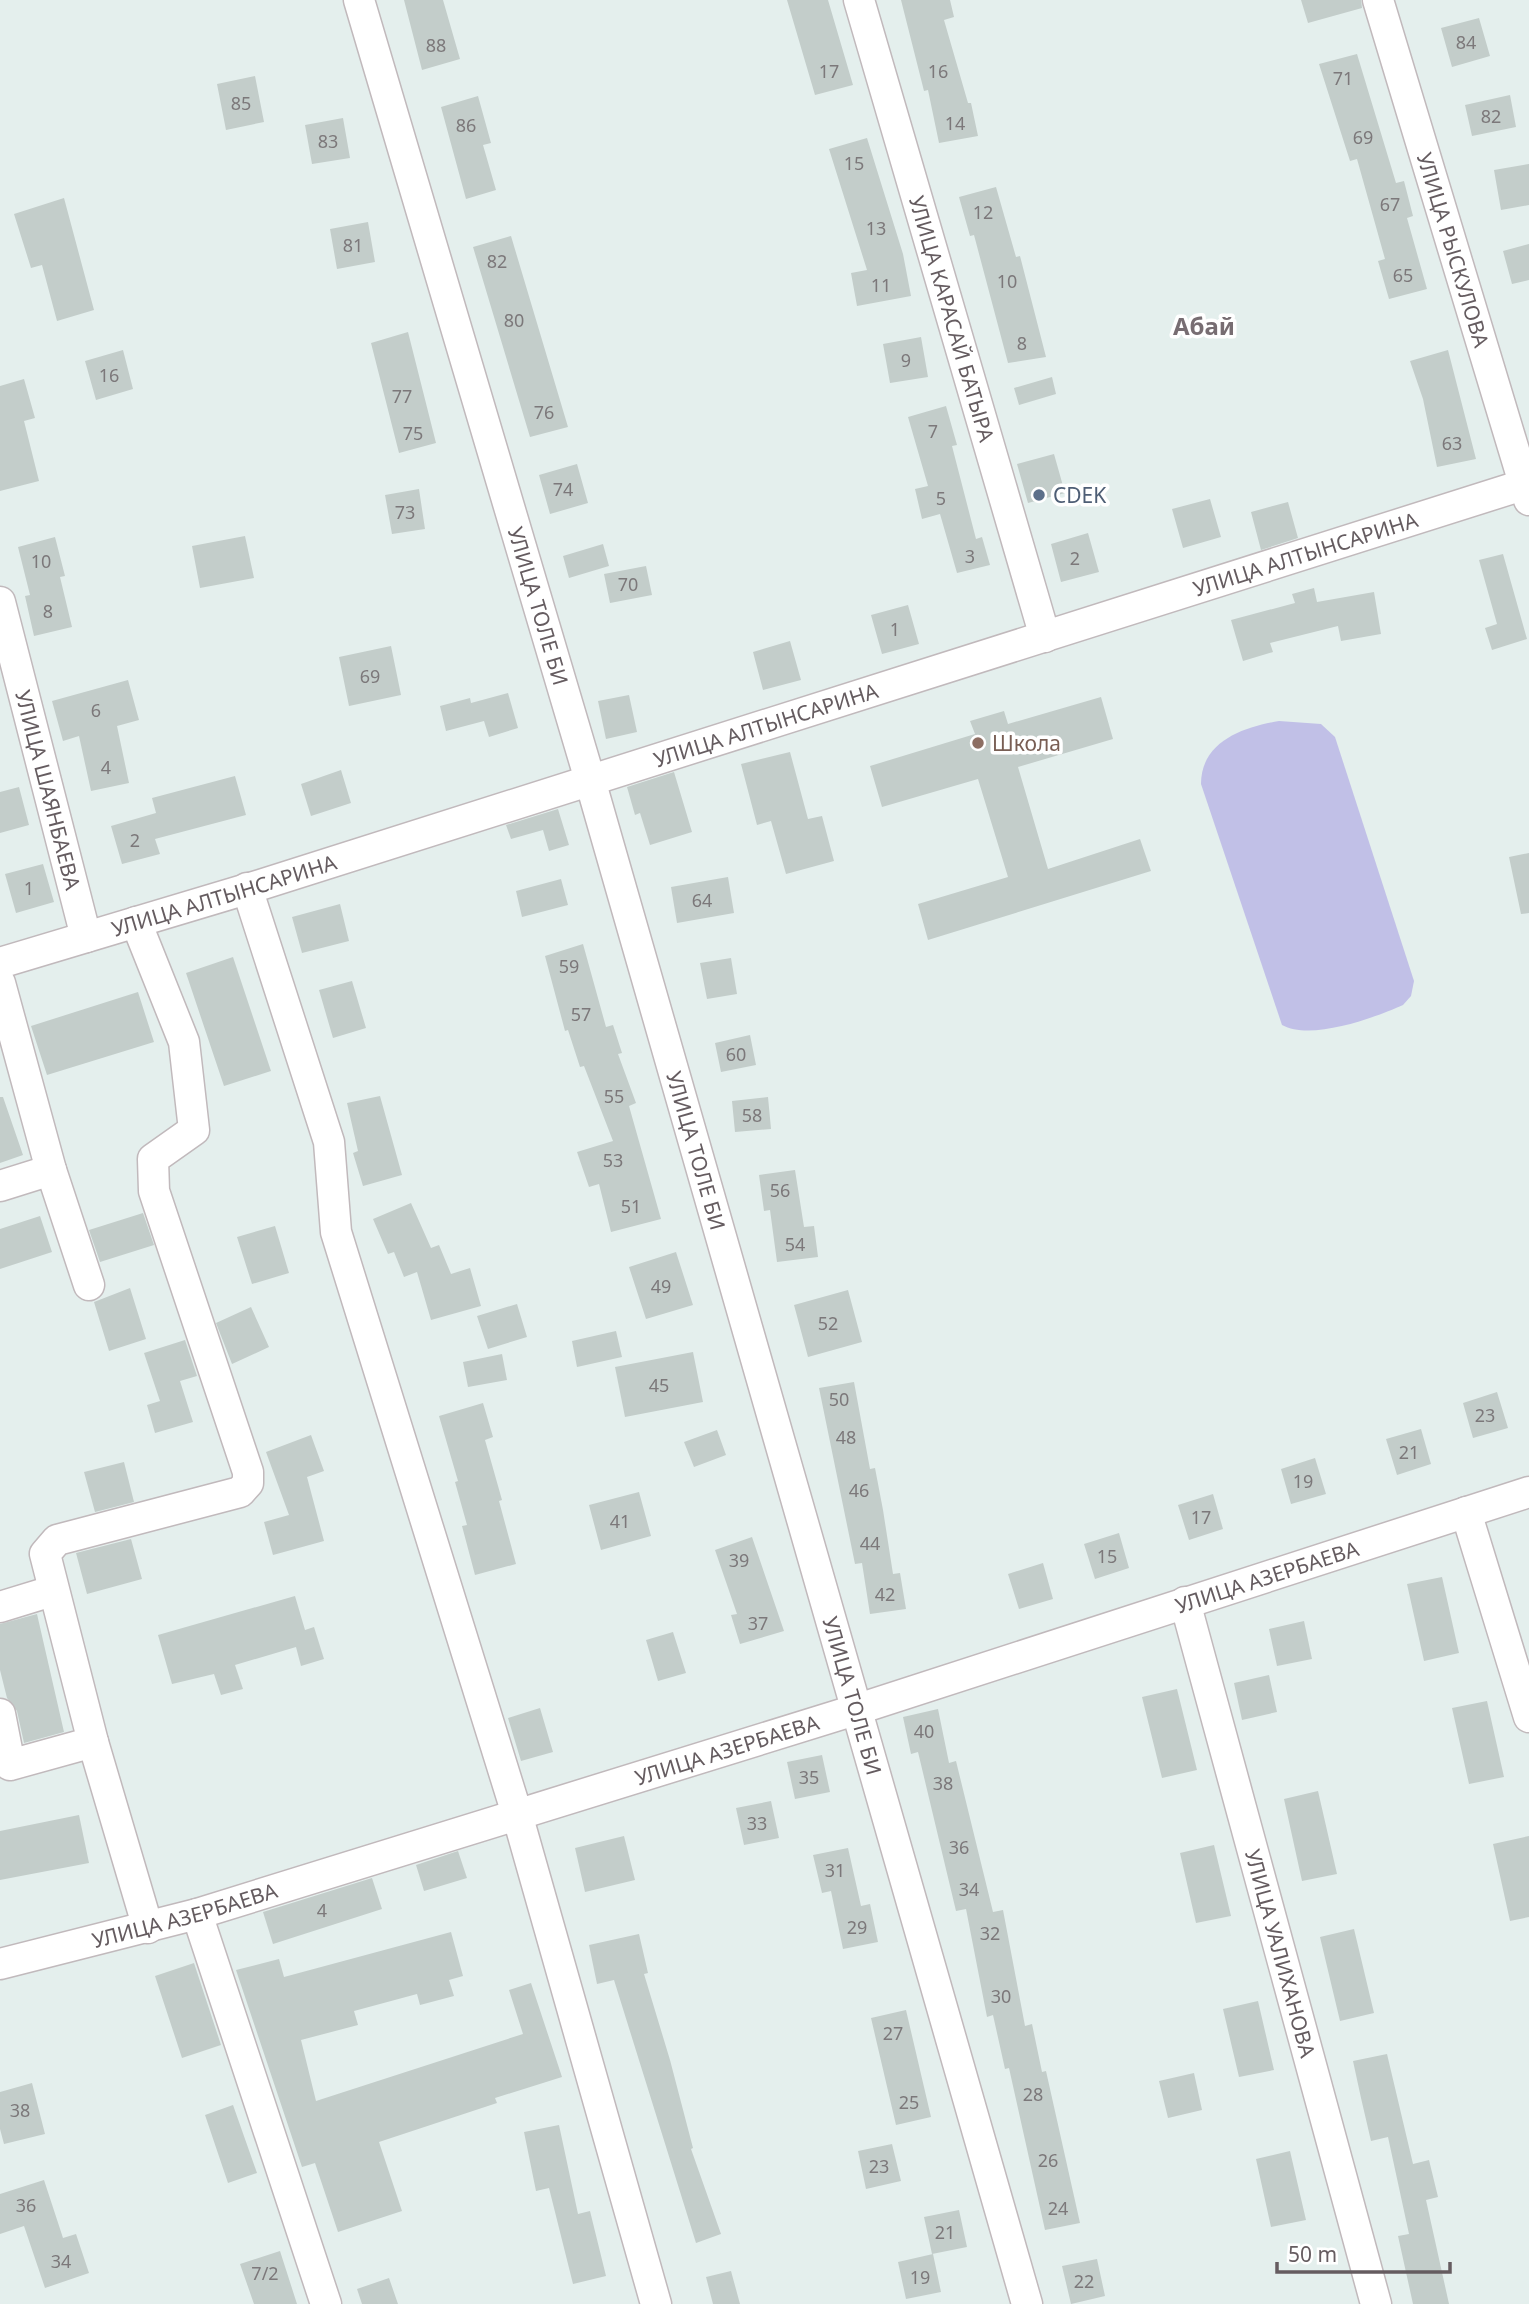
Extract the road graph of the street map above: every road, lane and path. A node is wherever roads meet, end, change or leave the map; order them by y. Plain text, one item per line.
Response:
1 (359, 0) edge
2 (859, 0) edge
3 (1378, 0) edge
4 (1527, 489) edge
5 (0, 602) edge
6 (1045, 638) junction
7 (590, 780) junction
8 (247, 888) junction
9 (136, 922) junction
10 (86, 937) junction
11 (0, 963) edge
12 (0, 983) edge
13 (51, 1170) junction
14 (0, 1185) edge
15 (89, 1284) dead end
16 (1529, 1492) edge
17 (1466, 1512) junction
18 (52, 1591) junction
19 (1185, 1602) junction
20 (0, 1607) edge
21 (855, 1710) junction
22 (0, 1714) edge
23 (1529, 1717) edge
24 (93, 1742) junction
25 (517, 1814) junction
26 (197, 1914) junction
27 (148, 1928) junction
28 (0, 1964) edge
29 (326, 2304) edge
30 (656, 2304) edge
31 (1027, 2304) edge
32 (1376, 2304) edge

1 - 7 street, УЛИЦА ТОЛЕ БИ
2 - 6 street, УЛИЦА КАРАСАЙ БАТЫРА
3 - 4 street, УЛИЦА РЫСКУЛОВА
4 - 6 street, УЛИЦА АЛТЫНСАРИНА
5 - 10 street, УЛИЦА ШАЯНБАЕВА
6 - 7 street, УЛИЦА АЛТЫНСАРИНА
7 - 8 street, УЛИЦА АЛТЫНСАРИНА
7 - 21 street, УЛИЦА ТОЛЕ БИ
8 - 9 street, УЛИЦА АЛТЫНСАРИНА
8 - 25 street
9 - 10 street, УЛИЦА АЛТЫНСАРИНА
9 - 18 street
10 - 11 street, УЛИЦА АЛТЫНСАРИНА
12 - 13 street
13 - 14 street
13 - 15 street
16 - 17 street, УЛИЦА АЗЕРБАЕВА
17 - 19 street, УЛИЦА АЗЕРБАЕВА
17 - 23 street
18 - 20 street
18 - 24 street
19 - 21 street, УЛИЦА АЗЕРБАЕВА
19 - 32 street, УЛИЦА УАЛИХАНОВА
21 - 25 street, УЛИЦА АЗЕРБАЕВА
21 - 31 street, УЛИЦА ТОЛЕ БИ
22 - 24 street
24 - 27 street
25 - 26 street, УЛИЦА АЗЕРБАЕВА
25 - 30 street
26 - 27 street, УЛИЦА АЗЕРБАЕВА
26 - 29 street
27 - 28 street, УЛИЦА АЗЕРБАЕВА

